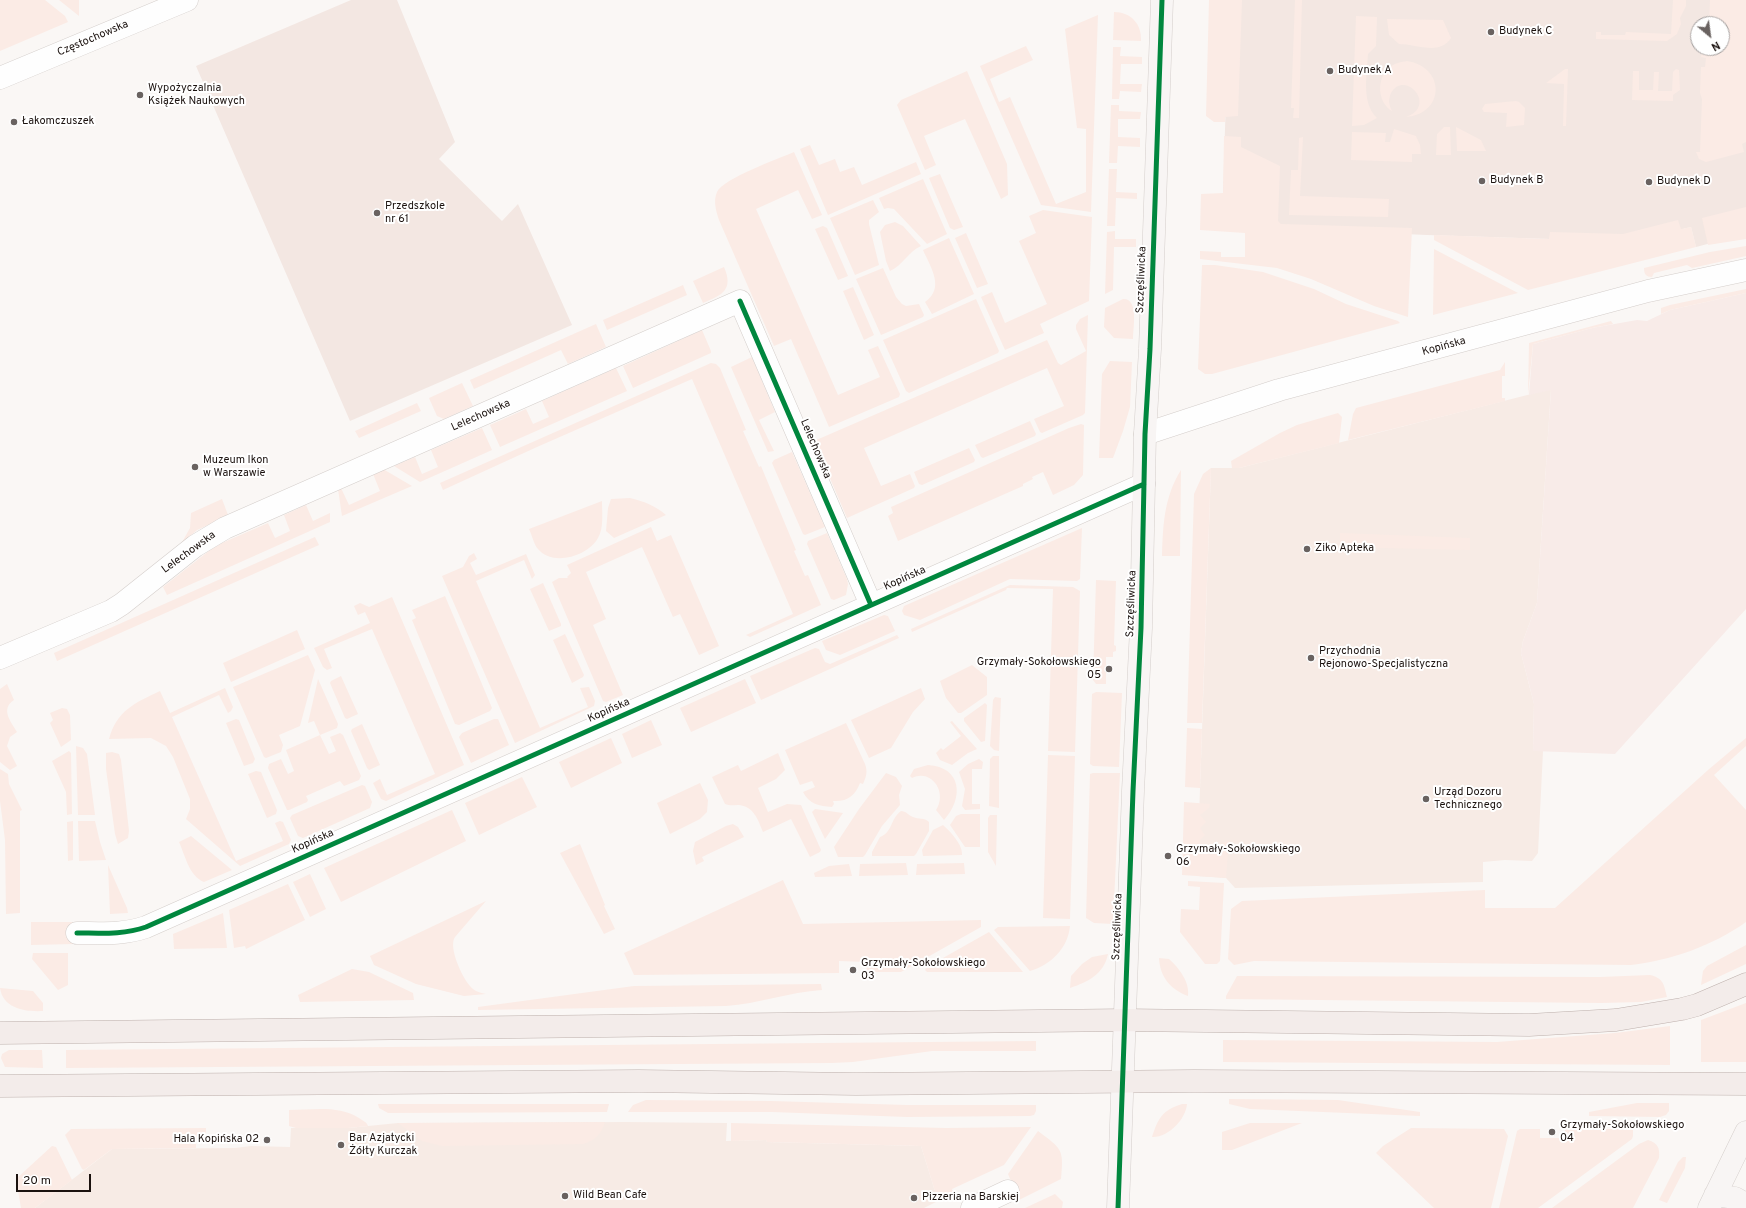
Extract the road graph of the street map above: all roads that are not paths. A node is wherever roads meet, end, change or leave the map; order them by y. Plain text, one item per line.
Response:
1 (187, 0) edge
2 (1162, 0) edge
3 (0, 78) edge
4 (1746, 270) edge
5 (1145, 434) junction
6 (1144, 484) junction
7 (871, 605) junction
8 (0, 658) edge
9 (77, 933) dead end
10 (1746, 984) edge
11 (1125, 1020) junction
12 (0, 1033) edge
13 (1123, 1082) junction
14 (1746, 1084) edge
15 (0, 1086) edge
16 (1746, 1132) edge
17 (1008, 1191) dead end
18 (1712, 1201) edge
19 (1746, 1204) edge
20 (972, 1208) edge
21 (1118, 1208) edge

1 - 3 street, Częstochowska
2 - 5 street, Szczęśliwicka
4 - 5 street, Kopińska
5 - 6 street, Szczęśliwicka
6 - 7 street, Kopińska
6 - 11 street, Szczęśliwicka
7 - 8 street, Lelechowska
7 - 9 street, Kopińska
10 - 11 main road
11 - 12 main road
11 - 13 street, Szczęśliwicka
13 - 14 main road
13 - 15 main road
13 - 21 street, Szczęśliwicka
16 - 18 street
17 - 20 street
18 - 19 street

